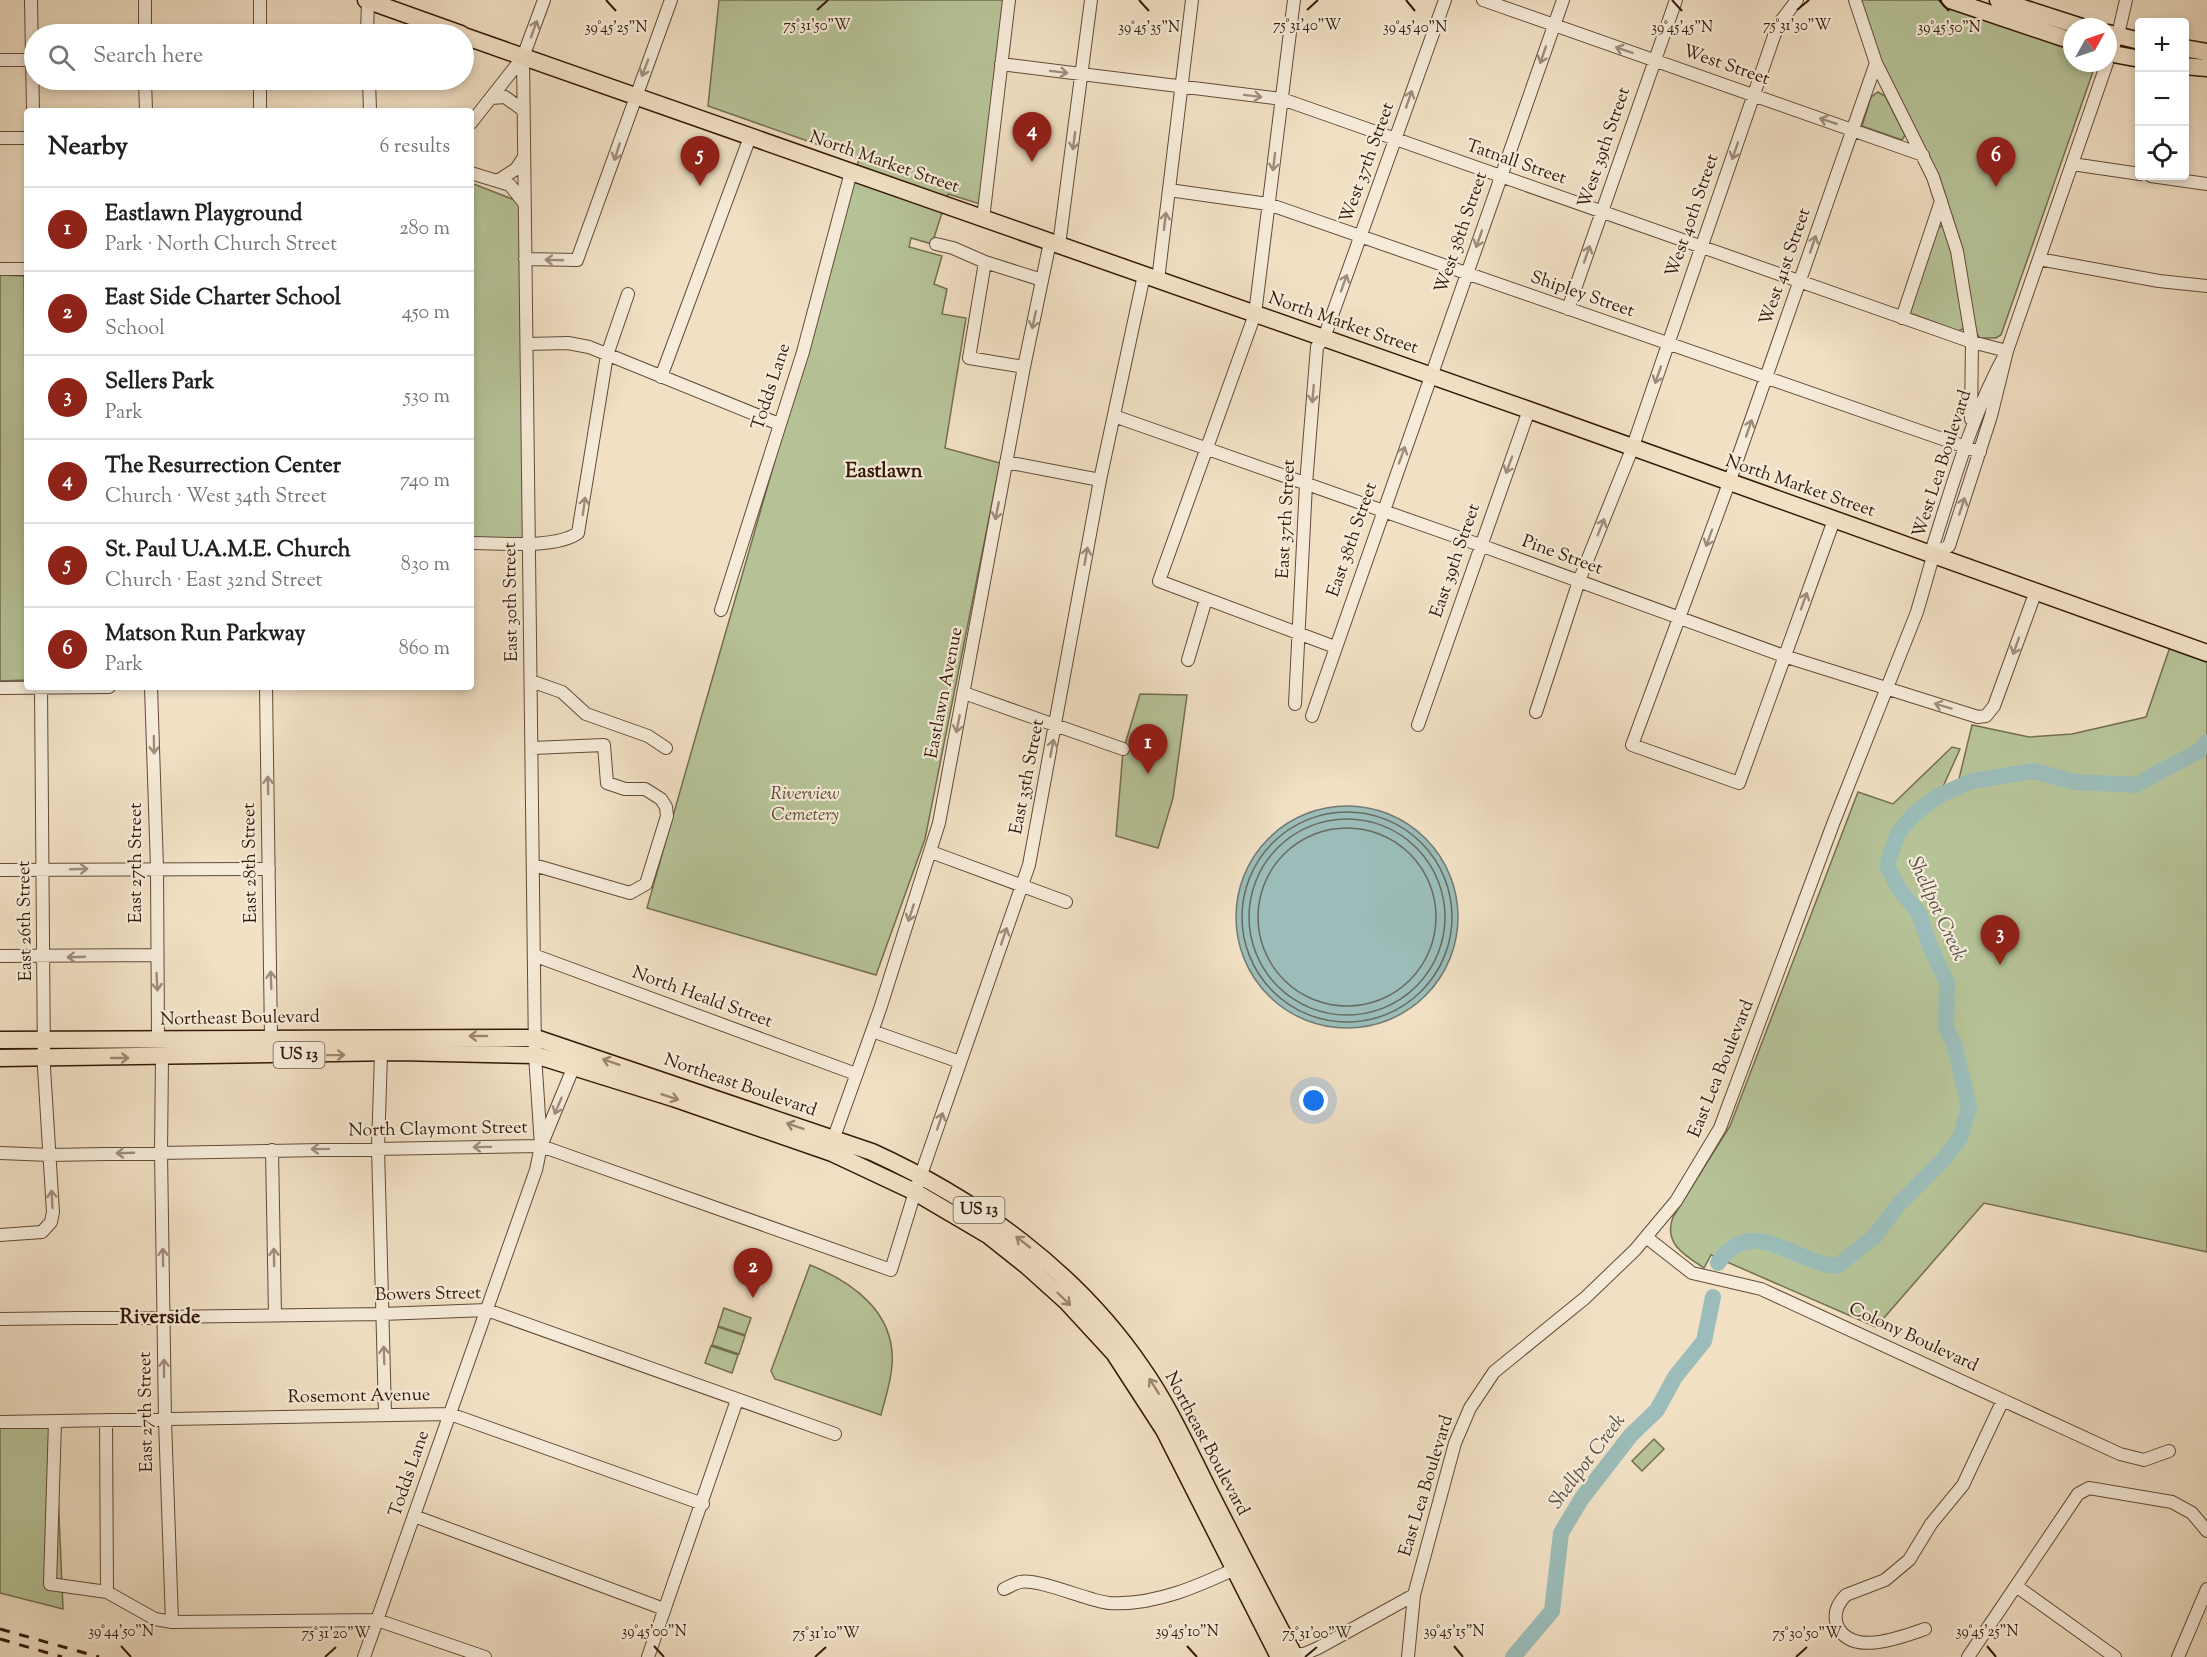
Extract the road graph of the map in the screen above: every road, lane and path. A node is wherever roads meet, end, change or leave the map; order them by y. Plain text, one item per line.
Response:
1 (32, 0) edge
2 (145, 0) edge
3 (260, 0) edge
4 (367, 0) edge
5 (544, 0) edge
6 (671, 0) edge
7 (1009, 0) edge
8 (1091, 0) edge
9 (1192, 0) edge
10 (1294, 0) edge
11 (1444, 0) edge
12 (1483, 0) edge
13 (1563, 0) edge
14 (1676, 0) edge
15 (1797, 0) edge
16 (1855, 0) edge
17 (1950, 0) edge
18 (1998, 0) edge
19 (2126, 0) edge
20 (2063, 21) edge
21 (32, 24) edge
22 (145, 24) edge
23 (260, 24) edge
24 (368, 24) edge
25 (432, 24) edge
26 (2117, 24) edge
27 (1554, 25) junction
28 (2117, 35) edge
29 (2063, 38) edge
30 (474, 39) edge
31 (2135, 40) edge
32 (2189, 49) edge
33 (2207, 51) edge
34 (524, 57) junction
35 (2117, 58) edge
36 (2135, 59) edge
37 (0, 60) edge
38 (24, 60) edge
39 (1655, 60) junction
40 (1876, 63) junction
41 (1001, 64) junction
42 (2189, 66) edge
43 (2207, 68) edge
44 (2103, 72) edge
45 (1082, 74) junction
46 (1181, 87) junction
47 (33, 90) edge
48 (145, 90) edge
49 (260, 90) edge
50 (369, 90) edge
51 (1754, 95) junction
52 (634, 97) junction
53 (491, 98) junction
54 (1282, 99) junction
55 (33, 108) edge
56 (146, 108) edge
57 (260, 108) edge
58 (370, 108) edge
59 (523, 110) junction
60 (474, 119) edge
61 (1853, 130) junction
62 (750, 137) junction
63 (0, 138) edge
64 (24, 138) edge
65 (1395, 139) junction
66 (1923, 155) junction
67 (524, 156) junction
68 (2072, 164) junction
69 (851, 172) junction
70 (474, 173) edge
71 (2135, 173) edge
72 (1501, 176) junction
73 (499, 180) junction
74 (2179, 180) edge
75 (2207, 184) edge
76 (1169, 190) junction
77 (1941, 201) junction
78 (525, 204) junction
79 (1269, 204) junction
80 (1602, 212) junction
81 (983, 219) junction
82 (1361, 236) junction
83 (1054, 243) junction
84 (936, 244) dead end
85 (1702, 247) junction
86 (525, 259) junction
87 (2039, 259) junction
88 (985, 262) junction
89 (0, 269) edge
90 (24, 269) edge
91 (1466, 273) junction
92 (1151, 277) junction
93 (1042, 280) junction
94 (1800, 282) junction
95 (2207, 286) edge
96 (628, 294) dead end
97 (1568, 309) junction
98 (1255, 314) junction
99 (1902, 318) junction
100 (1324, 338) junction
101 (1972, 342) junction
102 (527, 344) junction
103 (1668, 344) junction
104 (2007, 351) junction
105 (607, 355) junction
106 (1024, 367) junction
107 (1430, 375) junction
108 (661, 377) junction
109 (1766, 379) junction
110 (1529, 410) junction
111 (1114, 416) junction
112 (779, 424) junction
113 (1970, 433) junction
114 (1964, 448) junction
115 (1632, 449) junction
116 (1206, 451) junction
117 (1980, 452) junction
118 (1006, 462) junction
119 (1100, 480) junction
120 (1730, 483) junction
121 (1306, 484) junction
122 (1382, 510) junction
123 (1834, 520) junction
124 (474, 543) edge
125 (529, 543) junction
126 (1480, 545) junction
127 (1934, 554) junction
128 (1580, 581) junction
129 (2036, 591) junction
130 (1206, 599) junction
131 (721, 610) dead end
132 (1680, 619) junction
133 (1299, 632) junction
134 (1335, 647) junction
135 (2207, 653) edge
136 (1784, 656) junction
137 (1188, 660) dead end
138 (531, 681) junction
139 (24, 687) edge
140 (0, 688) edge
141 (1888, 689) junction
142 (41, 690) edge
143 (151, 690) edge
144 (266, 690) edge
145 (964, 693) junction
146 (1295, 704) dead end
147 (1536, 712) dead end
148 (1312, 716) dead end
149 (1057, 725) junction
150 (1418, 725) dead end
151 (532, 748) junction
152 (666, 748) dead end
153 (1123, 748) dead end
154 (931, 852) junction
155 (534, 865) junction
156 (157, 868) junction
157 (269, 869) junction
158 (0, 870) edge
159 (43, 870) junction
160 (1022, 885) junction
161 (1066, 902) dead end
162 (155, 955) junction
163 (0, 957) edge
164 (536, 957) junction
165 (45, 958) junction
166 (872, 1031) junction
167 (271, 1038) junction
168 (536, 1038) junction
169 (158, 1039) junction
170 (0, 1040) edge
171 (45, 1041) junction
172 (381, 1054) junction
173 (535, 1055) junction
174 (180, 1056) junction
175 (162, 1057) junction
176 (0, 1058) edge
177 (45, 1058) junction
178 (960, 1062) junction
179 (574, 1066) junction
180 (856, 1074) junction
181 (541, 1146) junction
182 (832, 1147) junction
183 (378, 1148) junction
184 (272, 1150) junction
185 (161, 1152) junction
186 (0, 1153) edge
187 (50, 1155) junction
188 (918, 1184) junction
189 (0, 1235) edge
190 (1646, 1237) junction
191 (891, 1270) joint
192 (487, 1310) junction
193 (382, 1314) junction
194 (164, 1315) junction
195 (275, 1315) junction
196 (0, 1319) edge
197 (737, 1400) junction
198 (2003, 1400) junction
199 (385, 1413) junction
200 (450, 1414) junction
201 (106, 1420) junction
202 (165, 1420) junction
203 (0, 1422) edge
204 (55, 1422) junction
205 (836, 1434) dead end
206 (2169, 1451) dead end
207 (703, 1504) junction
208 (414, 1516) junction
209 (2207, 1531) edge
210 (1240, 1566) junction
211 (2016, 1586) junction
212 (1004, 1589) dead end
213 (2207, 1589) edge
214 (107, 1592) junction
215 (1414, 1595) junction
216 (664, 1609) junction
217 (377, 1620) junction
218 (172, 1622) junction
219 (1925, 1629) dead end
220 (1289, 1656) edge
221 (364, 1657) edge
222 (485, 1657) edge
223 (648, 1657) edge
224 (1408, 1657) edge
225 (1968, 1657) edge
226 (2115, 1657) edge
227 (2178, 1657) edge

1 - 21 street
2 - 22 street
3 - 23 street
4 - 24 street
4 - 25 main road, North Market Street
34 -> 5 street
6 -> 52 street
7 - 41 street
8 - 45 street, Eastlawn Avenue
9 - 46 street, East 35th Street
10 - 54 street
65 -> 11 street, West 37th Street
12 - 27 street, West Street
13 - 27 street, West 38th Street
14 - 39 street, West 39th Street
15 - 51 street, West 40th Street
16 - 40 street
17 - 29 main road
18 - 20 main road
19 - 26 street, West Lea Boulevard
39 -> 27 street, West Street
27 -> 72 street, West 38th Street
28 - 31 main road
30 - 34 main road, North Market Street
32 - 33 main road
34 - 52 main road, North Market Street
34 - 53 street
34 - 59 street, East 30th Street
35 - 36 main road
37 - 38 street
39 - 51 street, West Street
39 - 80 street, West 39th Street
40 - 61 street, West 41st Street
40 - 66 street
41 -> 45 street, Tatnall Street
41 - 81 street
42 - 43 main road
44 - 68 street, West Lea Boulevard
45 - 46 street, Tatnall Street
45 -> 83 street, Eastlawn Avenue
46 -> 54 street, Tatnall Street
46 - 76 street, East 35th Street
47 - 55 street
48 - 56 street
49 - 57 street
50 - 58 street
61 -> 51 street, West Street
51 -> 85 street, West 40th Street
52 - 62 main road, North Market Street
52 -> 86 street
53 - 59 street
53 - 60 street
54 - 65 street, Tatnall Street
54 -> 79 street
59 - 67 street, East 30th Street
61 - 66 street, West Street
94 -> 61 street, West 41st Street
62 - 69 main road, North Market Street
62 - 108 street
63 - 64 street
65 - 72 street, Tatnall Street
65 - 82 street, West 37th Street
66 - 77 street
67 - 73 street
67 - 78 street, East 30th Street
68 - 71 street
68 - 87 street, West Lea Boulevard
69 - 81 main road, North Market Street
69 - 112 street, Todds Lane
70 - 73 street
72 - 80 street, Tatnall Street
72 -> 91 street, West 38th Street
73 - 78 street
74 - 75 street
76 - 79 street, Shipley Street
92 -> 76 street, East 35th Street
77 - 99 street
77 - 101 street
78 - 86 street, East 30th Street
79 - 82 street, Shipley Street
79 - 98 street
80 - 85 street, Tatnall Street
97 -> 80 street, West 39th Street
81 - 83 main road, North Market Street
82 - 91 street, Shipley Street
100 -> 82 street, West 37th Street
83 - 92 main road, North Market Street
83 - 93 street, Eastlawn Avenue
84 - 88 street
85 - 94 street, Tatnall Street
85 - 103 street, West 40th Street
86 - 102 street, East 30th Street
87 - 95 street
87 - 104 street, West Lea Boulevard
88 - 93 street
88 - 106 street
89 - 90 street
91 - 97 street, Shipley Street
91 - 107 street, West 38th Street
92 - 98 main road, North Market Street
92 - 111 street, East 35th Street
93 -> 106 street, Eastlawn Avenue
94 - 99 street, Tatnall Street
94 - 109 street, West 41st Street
96 - 105 street
97 - 103 street, Shipley Street
98 - 100 main road, North Market Street
98 - 116 street
99 - 101 street, Tatnall Street
100 - 107 main road, North Market Street
100 -> 121 street, East 37th Street
101 - 104 street, Tatnall Street
101 - 113 street
102 - 105 street
102 - 125 street, East 30th Street
103 - 109 street, Shipley Street
103 -> 115 street, West 40th Street
104 - 113 street, West Lea Boulevard
104 - 117 street, West Lea Boulevard
105 - 108 street
125 -> 105 street
106 - 118 street, Eastlawn Avenue
107 - 110 main road, North Market Street
122 -> 107 street, East 38th Street
108 - 112 street
109 - 114 street, Shipley Street
120 -> 109 street, West 41st Street
110 - 115 main road, North Market Street
110 -> 126 street, East 39th Street
111 - 116 street, Pine Street
111 - 119 street, East 35th Street
112 - 131 street, Todds Lane
113 - 114 street, West Lea Boulevard
114 - 117 street, Shipley Street
114 - 127 street, West Lea Boulevard
115 - 120 main road, North Market Street
128 -> 115 street, West 40th Street
116 - 121 street, Pine Street
116 - 130 street
127 -> 117 street, West Lea Boulevard
118 - 119 street
118 -> 145 street, Eastlawn Avenue
149 -> 119 street, East 35th Street
120 - 123 main road, North Market Street
120 -> 132 street, West 41st Street
121 - 122 street, Pine Street
121 - 133 street, East 37th Street
122 - 126 street, Pine Street
122 - 134 street, East 38th Street
123 - 127 main road, North Market Street
136 -> 123 street
124 - 125 street
125 - 138 street, East 30th Street
126 - 128 street, Pine Street
126 - 150 street, East 39th Street
127 - 129 main road, North Market Street
127 - 141 street, East Lea Boulevard
128 - 132 street, Pine Street
128 - 147 street, West 40th Street
129 - 135 main road, North Market Street
129 -> 141 street, Pine Street
130 - 133 street
130 - 137 street
132 - 136 street, Pine Street
132 - 136 street, West 41st Street
133 - 134 street
133 - 146 street, East 37th Street
134 - 148 street, East 38th Street
136 - 141 street, Pine Street
138 - 151 street, East 30th Street
138 - 152 street
139 - 140 street
141 - 190 street, East Lea Boulevard
142 - 159 street, East 26th Street
143 -> 156 street, East 27th Street
157 -> 144 street, East 28th Street
145 - 149 street
145 -> 154 street, Eastlawn Avenue
149 - 153 street
160 -> 149 street, East 35th Street
151 - 155 street, East 30th Street
151 - 155 street
154 - 160 street
154 -> 166 street, Eastlawn Avenue
155 - 164 street, East 30th Street
156 - 157 street
159 -> 156 street
156 - 162 street, East 27th Street
167 -> 157 street, East 28th Street
158 - 159 street
159 - 165 street, East 26th Street
160 - 161 street
178 -> 160 street, East 35th Street
162 -> 165 street
162 -> 169 street, East 27th Street
163 - 165 street
164 - 168 street, East 30th Street
164 - 180 street, North Heald Street
165 - 171 street, East 26th Street
166 - 178 street
166 - 180 street, Eastlawn Avenue
168 -> 167 main road, Northeast Boulevard / US 13
167 - 169 main road, Northeast Boulevard / US 13
167 - 174 main road
168 - 173 street, East 30th Street
182 -> 168 main road, Northeast Boulevard / US 13
169 - 171 main road, Northeast Boulevard / US 13
170 - 171 main road, Northeast Boulevard / US 13
171 - 177 street, East 26th Street
172 - 173 main road, Northeast Boulevard / US 13
174 -> 172 main road, Northeast Boulevard / US 13
172 - 183 street
173 - 179 main road, US 13
173 - 181 street, East 30th Street
174 - 175 main road, Northeast Boulevard / US 13
177 -> 175 main road, Northeast Boulevard / US 13
175 - 185 street, East 27th Street
176 - 177 main road, Northeast Boulevard / US 13
177 - 187 street, East 26th Street
188 -> 178 street, East 35th Street
179 -> 181 street, Todds Lane
179 -> 182 main road, US 13
180 - 182 street, Eastlawn Avenue
181 -> 183 street, North Claymont Street
181 - 191 street, North Claymont Street
181 - 192 street, Todds Lane
182 - 188 main road, US 13
183 -> 184 street, North Claymont Street
183 - 193 street
184 - 185 street, North Claymont Street
195 -> 184 street
185 -> 187 street, North Claymont Street
194 -> 185 street, East 27th Street
186 - 187 street, North Claymont Street
189 -> 187 street, East 26th Street
188 - 191 street, East 35th Street
188 - 210 main road, US 13
190 - 198 street, Colony Boulevard
190 - 215 street, East Lea Boulevard
192 - 193 street, Bowers Street
192 - 197 street, Bowers Street
192 - 200 street, Todds Lane
193 - 195 street, Bowers Street
199 -> 193 street
194 - 195 street, Bowers Street
194 - 196 street, Bowers Street
202 -> 194 street, East 27th Street
197 - 205 street, Bowers Street
197 - 207 street
198 - 206 street, Colony Boulevard
198 - 219 street
199 - 200 street, Rosemont Avenue
199 - 202 street, Rosemont Avenue
200 - 207 street, Rosemont Avenue
200 - 208 street, Todds Lane
201 - 202 street, Rosemont Avenue
201 - 204 street, Rosemont Avenue
201 - 214 street
202 - 218 street, East 27th Street
203 - 204 street, Rosemont Avenue
204 - 214 street
207 - 216 street
208 - 216 street
208 - 217 street, Todds Lane
209 - 211 street
210 - 212 street
210 - 220 main road, US 13
210 - 220 main road, US 13
211 - 225 street
211 - 226 street
213 - 227 street
214 - 218 street
215 - 220 street
215 - 224 street, East Lea Boulevard
216 - 223 street
217 - 218 street
217 - 221 street, Todds Lane
217 - 222 street

